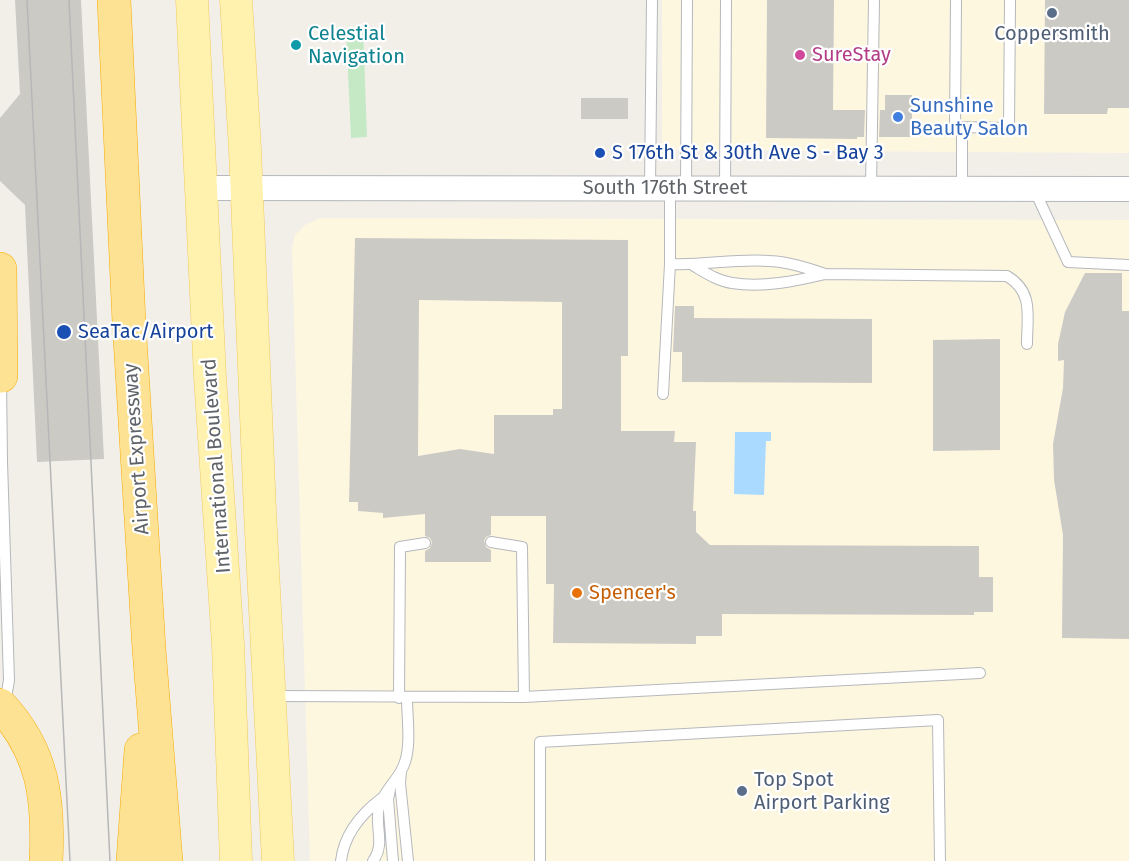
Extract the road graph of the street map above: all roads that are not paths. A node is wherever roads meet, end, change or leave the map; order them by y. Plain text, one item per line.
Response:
1 (114, 0) edge
2 (192, 0) edge
3 (236, 0) edge
4 (652, 0) edge
5 (687, 0) edge
6 (726, 0) edge
7 (874, 0) edge
8 (956, 0) edge
9 (1010, 0) edge
10 (962, 127) junction
11 (202, 188) junction
12 (246, 188) junction
13 (669, 188) junction
14 (725, 188) junction
15 (871, 188) junction
16 (962, 189) junction
17 (1034, 189) junction
18 (1129, 189) edge
19 (670, 264) junction
20 (1129, 265) edge
21 (694, 266) junction
22 (0, 269) edge
23 (825, 274) junction
24 (1027, 344) dead end
25 (1, 376) edge
26 (663, 394) dead end
27 (0, 435) edge
28 (1, 463) edge
29 (1, 487) edge
30 (2, 508) edge
31 (2, 529) edge
32 (492, 542) dead end
33 (425, 543) dead end
34 (2, 553) edge
35 (3, 575) edge
36 (6, 597) junction
37 (0, 607) edge
38 (7, 623) junction
39 (0, 634) edge
40 (228, 644) junction
41 (8, 645) junction
42 (149, 649) junction
43 (0, 657) edge
44 (9, 666) junction
45 (980, 673) dead end
46 (0, 678) edge
47 (268, 696) junction
48 (524, 697) junction
49 (403, 698) junction
50 (0, 699) edge
51 (0, 705) edge
52 (401, 771) junction
53 (387, 791) junction
54 (233, 800) junction
55 (46, 861) edge
56 (134, 861) edge
57 (166, 861) edge
58 (236, 861) edge
59 (278, 861) edge
60 (341, 861) edge
61 (373, 861) edge
62 (393, 861) edge
63 (408, 861) edge
64 (540, 861) edge
65 (940, 861) edge

1 - 42 highway, Airport Expressway
2 - 11 main road, International Boulevard
3 - 12 main road, International Boulevard
4 - 13 lane
5 - 13 lane
6 - 14 lane
7 - 15 lane
8 - 10 lane
9 - 10 lane
10 - 16 lane
11 - 12 street, South 176th Street
11 - 40 main road, International Boulevard
12 - 13 street, South 176th Street
12 - 47 main road, International Boulevard
13 - 14 street, South 176th Street
13 - 19 lane
14 - 15 street, South 176th Street
15 - 16 street, South 176th Street
16 - 17 street, South 176th Street
17 - 18 street, South 176th Street
17 - 20 lane
19 - 21 lane
19 - 26 lane
21 - 23 lane
21 - 23 lane
22 - 25 highway
23 - 24 lane
25 - 27 lane
27 - 28 lane
28 - 29 lane
29 - 30 lane
30 - 31 lane
31 - 34 lane
32 - 48 lane
33 - 49 lane
34 - 35 lane
35 - 36 lane
36 - 37 lane
36 - 38 lane
38 - 39 lane
38 - 41 lane
40 - 47 main road
40 - 54 main road, International Boulevard
41 - 43 lane
41 - 44 lane
42 - 56 highway
42 - 57 highway, Airport Expressway
44 - 46 lane
44 - 50 lane
45 - 48 lane
47 - 49 lane
47 - 54 main road
47 - 59 main road, International Boulevard
48 - 49 lane
49 - 52 lane
51 - 55 highway
52 - 53 lane
52 - 63 lane
53 - 60 lane
53 - 61 lane
53 - 62 lane
54 - 58 main road, International Boulevard
64 - 65 lane

